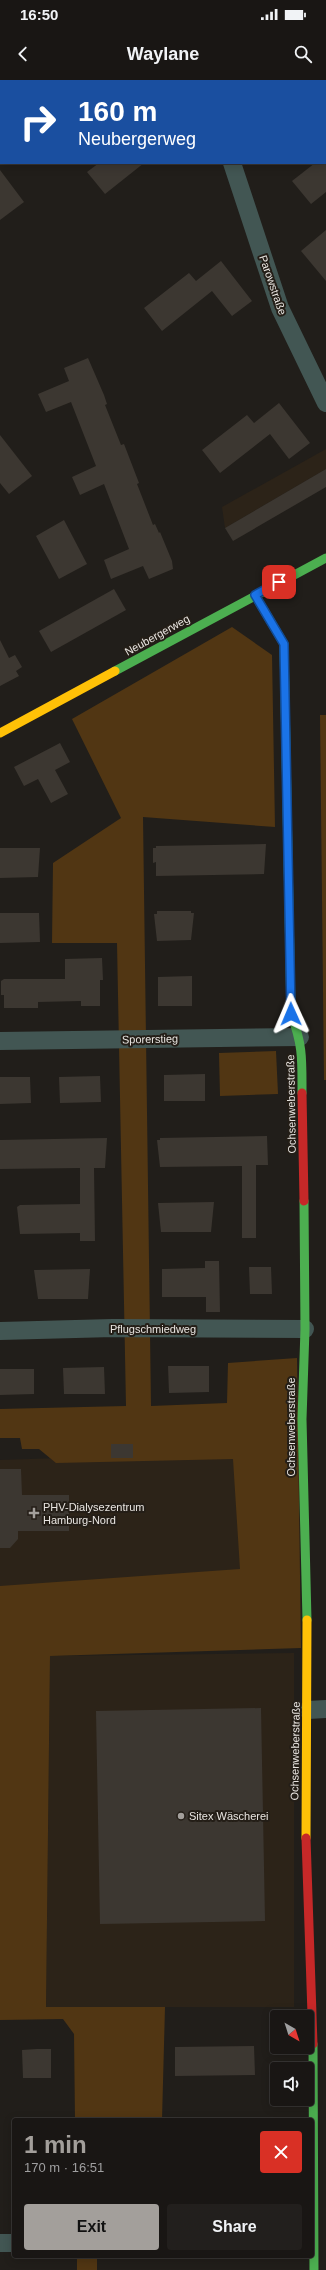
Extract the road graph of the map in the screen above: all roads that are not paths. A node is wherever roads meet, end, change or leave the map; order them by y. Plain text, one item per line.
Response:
1 (232, 164) edge
2 (326, 403) edge
3 (326, 558) edge
4 (255, 595) junction
5 (0, 733) edge
6 (300, 1037) junction
7 (0, 1041) edge
8 (305, 1329) junction
9 (0, 1332) edge
10 (326, 1709) edge
11 (308, 1710) junction
12 (314, 2118) edge
13 (0, 2243) edge
14 (12, 2243) edge
15 (314, 2258) edge
16 (314, 2270) edge

1 - 2 street, Parowstraße
3 - 4 street, Neubergerweg
4 - 5 street, Neubergerweg
4 - 6 street, Ochsenweberstraße
6 - 7 street, Sporerstieg
6 - 8 street, Ochsenweberstraße
8 - 9 street, Pflugschmiedweg
8 - 11 street, Ochsenweberstraße
10 - 11 street
11 - 12 street, Ochsenweberstraße
13 - 14 street
15 - 16 street, Ochsenweberstraße

